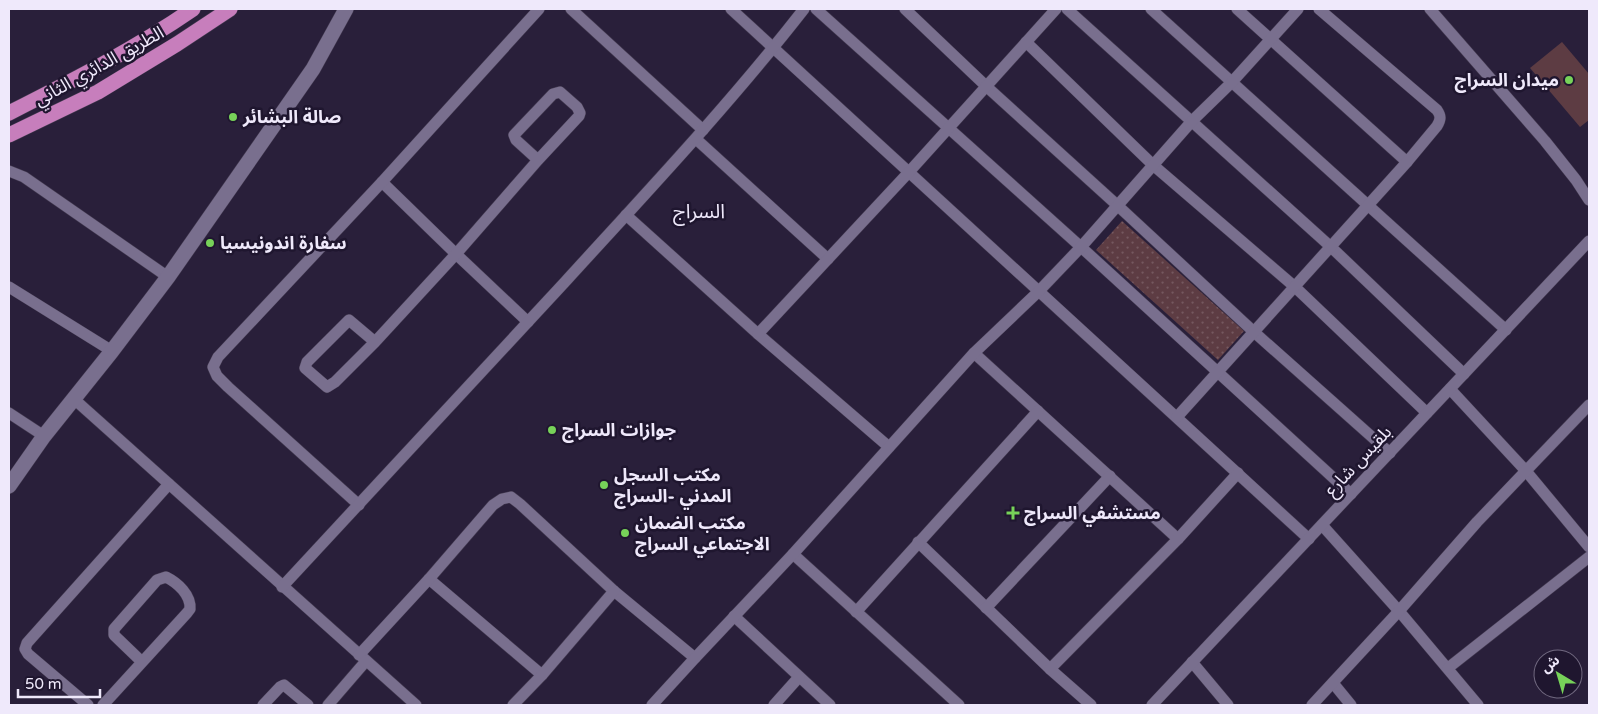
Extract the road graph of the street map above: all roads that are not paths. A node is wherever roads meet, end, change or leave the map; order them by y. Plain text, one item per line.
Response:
1 (193, 9) edge
2 (230, 9) edge
3 (346, 9) edge
4 (539, 9) edge
5 (571, 9) edge
6 (731, 9) edge
7 (804, 9) edge
8 (816, 9) edge
9 (905, 9) edge
10 (1056, 9) edge
11 (1067, 9) edge
12 (1151, 9) edge
13 (1237, 9) edge
14 (1298, 9) edge
15 (1319, 9) edge
16 (1430, 9) edge
17 (1271, 39) junction
18 (1026, 42) junction
19 (774, 48) junction
20 (1232, 82) junction
21 (987, 87) junction
22 (9, 113) edge
23 (1192, 121) junction
24 (948, 128) junction
25 (700, 134) junction
26 (9, 135) edge
27 (538, 160) junction
28 (1408, 162) junction
29 (1153, 165) junction
30 (9, 171) edge
31 (909, 172) junction
32 (382, 182) junction
33 (1589, 200) edge
34 (1118, 205) junction
35 (1368, 205) junction
36 (626, 216) junction
37 (1589, 241) edge
38 (1331, 246) junction
39 (1081, 248) junction
40 (456, 254) junction
41 (828, 259) junction
42 (168, 277) junction
43 (9, 287) edge
44 (1295, 287) junction
45 (1039, 291) junction
46 (528, 322) junction
47 (1506, 330) junction
48 (1254, 332) junction
49 (758, 334) junction
50 (375, 342) junction
51 (112, 350) junction
52 (974, 353) junction
53 (1217, 373) junction
54 (1464, 374) junction
55 (1450, 389) junction
56 (74, 399) junction
57 (1589, 405) edge
58 (1038, 411) junction
59 (9, 413) edge
60 (1427, 413) junction
61 (1177, 417) junction
62 (44, 436) junction
63 (889, 447) junction
64 (1390, 453) junction
65 (1526, 471) junction
66 (1238, 473) junction
67 (1110, 476) junction
68 (170, 484) junction
69 (9, 486) edge
70 (1351, 494) junction
71 (360, 505) junction
72 (1322, 525) junction
73 (1178, 539) junction
74 (1309, 539) junction
75 (918, 542) junction
76 (1589, 547) edge
77 (792, 554) junction
78 (1589, 557) edge
79 (429, 579) junction
80 (282, 587) junction
81 (614, 591) junction
82 (986, 608) junction
83 (1399, 611) junction
84 (856, 612) junction
85 (734, 616) junction
86 (363, 658) junction
87 (694, 658) junction
88 (142, 662) junction
89 (1192, 662) junction
90 (1448, 668) junction
91 (1050, 669) junction
92 (542, 675) junction
93 (799, 677) junction
94 (1333, 683) junction
95 (88, 705) edge
96 (103, 705) edge
97 (263, 705) edge
98 (308, 705) edge
99 (328, 705) edge
100 (416, 705) edge
101 (513, 705) edge
102 (652, 705) edge
103 (774, 705) edge
104 (830, 705) edge
105 (959, 705) edge
106 (1090, 705) edge
107 (1152, 705) edge
108 (1228, 705) edge
109 (1312, 705) edge
110 (1351, 705) edge
111 (1478, 705) edge

1 - 22 highway, الطريق الدائري الثاني
2 - 26 highway, الطريق الدائري الثاني
3 - 42 street
4 - 32 street
5 - 25 street
6 - 19 street
7 - 19 street
8 - 24 street
9 - 21 street
10 - 18 street
11 - 23 street
12 - 20 street
13 - 17 street
14 - 17 street
15 - 28 street
16 - 33 street
17 - 20 street
17 - 28 street
18 - 21 street
18 - 29 street
19 - 25 street
19 - 31 street
20 - 23 street
20 - 35 street
21 - 24 street
21 - 34 street
23 - 29 street
23 - 38 street
24 - 31 street
24 - 39 street
25 - 36 street
25 - 41 street
27 - 27 street
27 - 40 street
28 - 35 street
29 - 34 street
29 - 44 street
30 - 42 street
31 - 41 street
31 - 45 street
32 - 40 street
32 - 71 street
34 - 39 street
34 - 48 street
35 - 38 street
35 - 47 street
36 - 46 street
36 - 49 street
37 - 47 street, بلقيس شارع
38 - 44 street
38 - 54 street
39 - 45 street
39 - 53 street
40 - 46 street
40 - 50 street
41 - 49 street
42 - 51 street
43 - 51 street
44 - 48 street
44 - 60 street
45 - 52 street
45 - 61 street
46 - 71 street
47 - 54 street, بلقيس شارع
48 - 53 street
48 - 64 street
49 - 63 street
50 - 50 street
51 - 56 street
52 - 58 street
52 - 63 street
53 - 61 street
53 - 70 street
54 - 55 street, بلقيس شارع
55 - 60 street, بلقيس شارع
55 - 65 street
56 - 62 street
56 - 68 street
57 - 65 street
58 - 67 street
58 - 75 street
59 - 62 street
60 - 64 street, بلقيس شارع
61 - 66 street
62 - 69 street
63 - 77 street
64 - 70 street, بلقيس شارع
65 - 76 street
65 - 83 street
66 - 73 street
66 - 74 street
67 - 73 street
67 - 82 street
68 - 80 street
68 - 95 street
70 - 72 street, بلقيس شارع
71 - 80 street
72 - 74 street, بلقيس شارع
72 - 83 street
73 - 91 street
74 - 89 street, بلقيس شارع
75 - 82 street
75 - 84 street
77 - 84 street
77 - 85 street
78 - 90 street
79 - 81 street
79 - 86 street
79 - 92 street
80 - 86 street
81 - 87 street
81 - 92 street
82 - 91 street
83 - 90 street
83 - 94 street
84 - 105 street
85 - 87 street
85 - 93 street
86 - 99 street
86 - 100 street
87 - 102 street
88 - 88 street
88 - 96 street
89 - 107 street, بلقيس شارع
89 - 108 street
90 - 111 street
91 - 106 street
92 - 101 street
93 - 103 street
93 - 104 street
94 - 109 street
94 - 110 street
97 - 98 street

